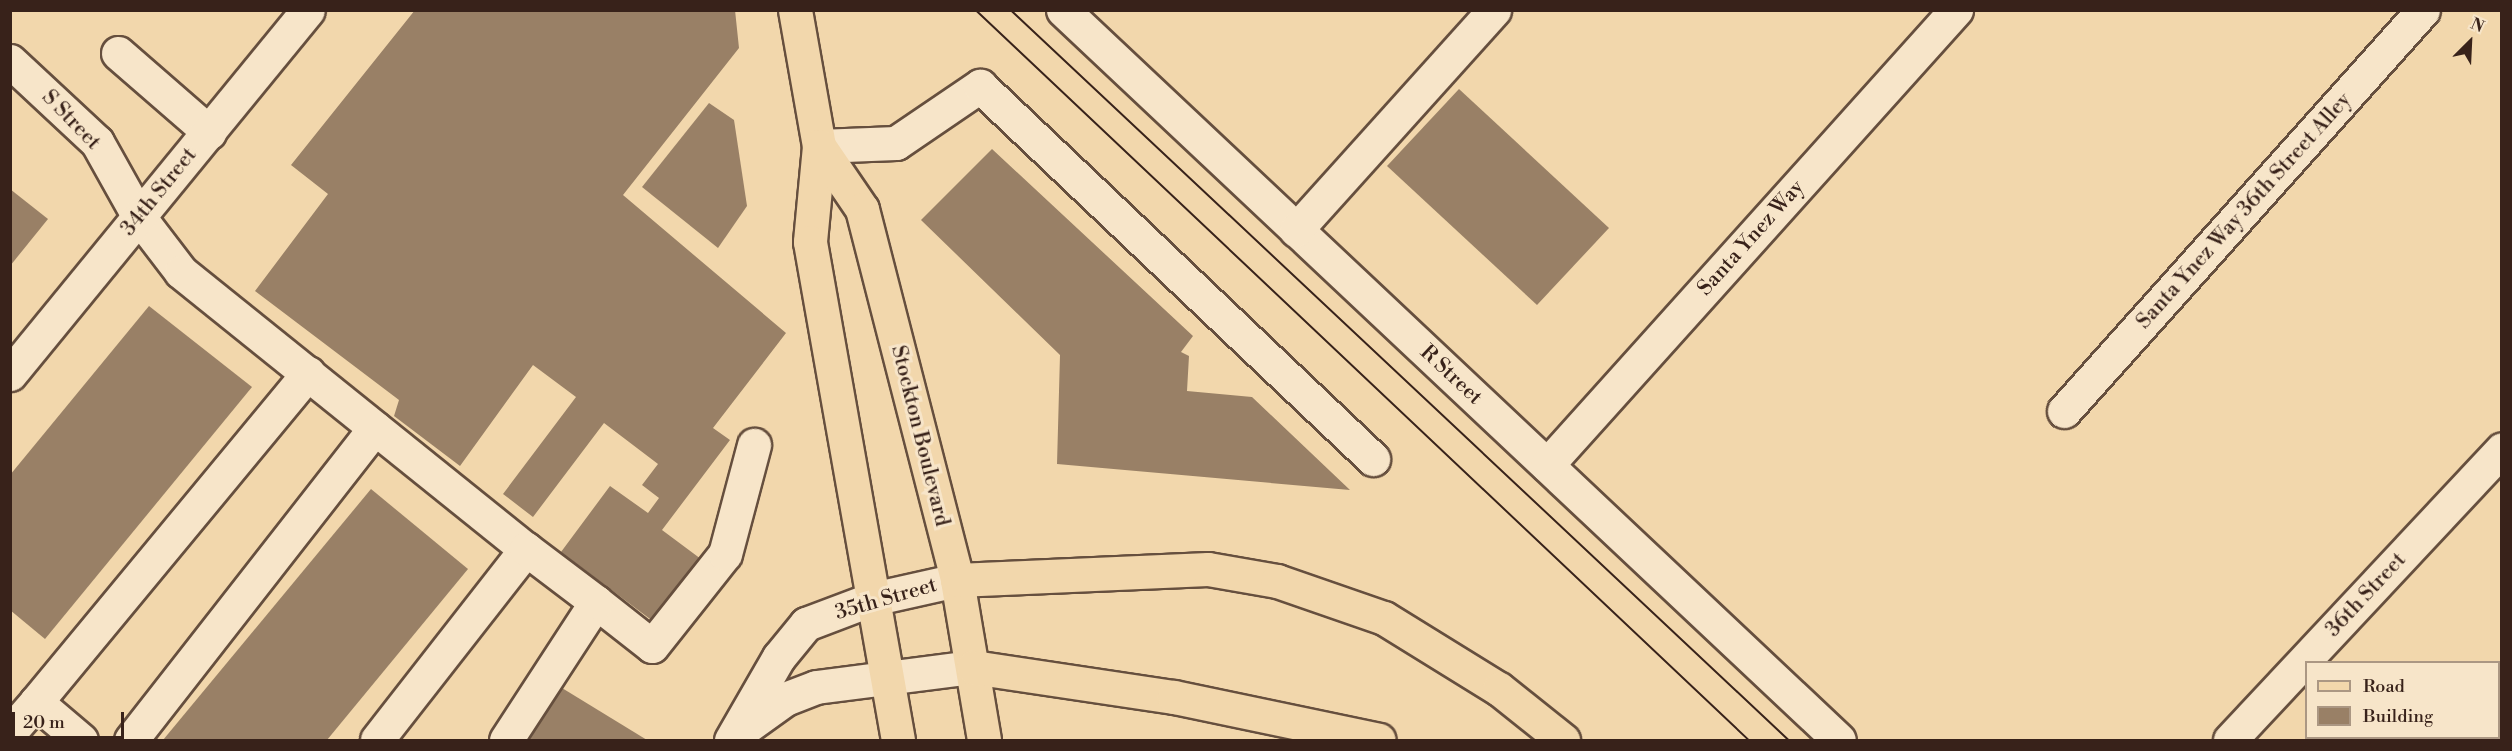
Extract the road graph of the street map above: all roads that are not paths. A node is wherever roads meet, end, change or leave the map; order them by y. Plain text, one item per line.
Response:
1 (308, 10) edge
2 (795, 10) edge
3 (1063, 10) edge
4 (1494, 10) edge
5 (1956, 10) edge
6 (2423, 10) edge
7 (118, 53) dead end
8 (10, 61) edge
9 (209, 132) junction
10 (819, 146) junction
11 (139, 217) junction
12 (1296, 230) junction
13 (308, 373) junction
14 (10, 374) edge
15 (2064, 411) dead end
16 (375, 428) junction
17 (754, 445) dead end
18 (2502, 449) edge
19 (1373, 459) dead end
20 (1547, 465) junction
21 (526, 549) junction
22 (957, 580) junction
23 (872, 599) junction
24 (596, 602) junction
25 (973, 667) junction
26 (888, 678) junction
27 (36, 702) junction
28 (10, 732) edge
29 (732, 738) edge
30 (81, 741) edge
31 (131, 741) edge
32 (376, 741) edge
33 (506, 741) edge
34 (898, 741) edge
35 (984, 741) edge
36 (1379, 741) edge
37 (1563, 741) edge
38 (1839, 741) edge
39 (2230, 741) edge

1 - 9 street, 34th Street
2 - 10 main road, Stockton Boulevard
3 - 12 street, R Street
4 - 12 street
5 - 20 street, Santa Ynez Way
6 - 15 street, Santa Ynez Way 36th Street Alley
7 - 9 street
8 - 11 street, S Street
9 - 11 street, 34th Street
10 - 19 street
10 - 22 main road, Stockton Boulevard
10 - 23 main road, Stockton Boulevard
11 - 13 street, S Street
11 - 14 street, 34th Street
12 - 20 street, R Street
13 - 16 street, S Street
13 - 27 street
16 - 21 street, S Street
16 - 31 street
17 - 24 street, S Street
18 - 39 street, 36th Street
20 - 38 street, R Street
21 - 24 street, S Street
21 - 32 street
22 - 23 street, 35th Street
22 - 25 main road, Stockton Boulevard
22 - 37 main road
23 - 26 main road, Stockton Boulevard
23 - 29 street, 35th Street
24 - 33 street
25 - 26 street, 35th Street
25 - 35 main road, Stockton Boulevard
25 - 36 main road
26 - 29 street, 35th Street
26 - 34 main road, Stockton Boulevard
27 - 28 street
27 - 30 street

